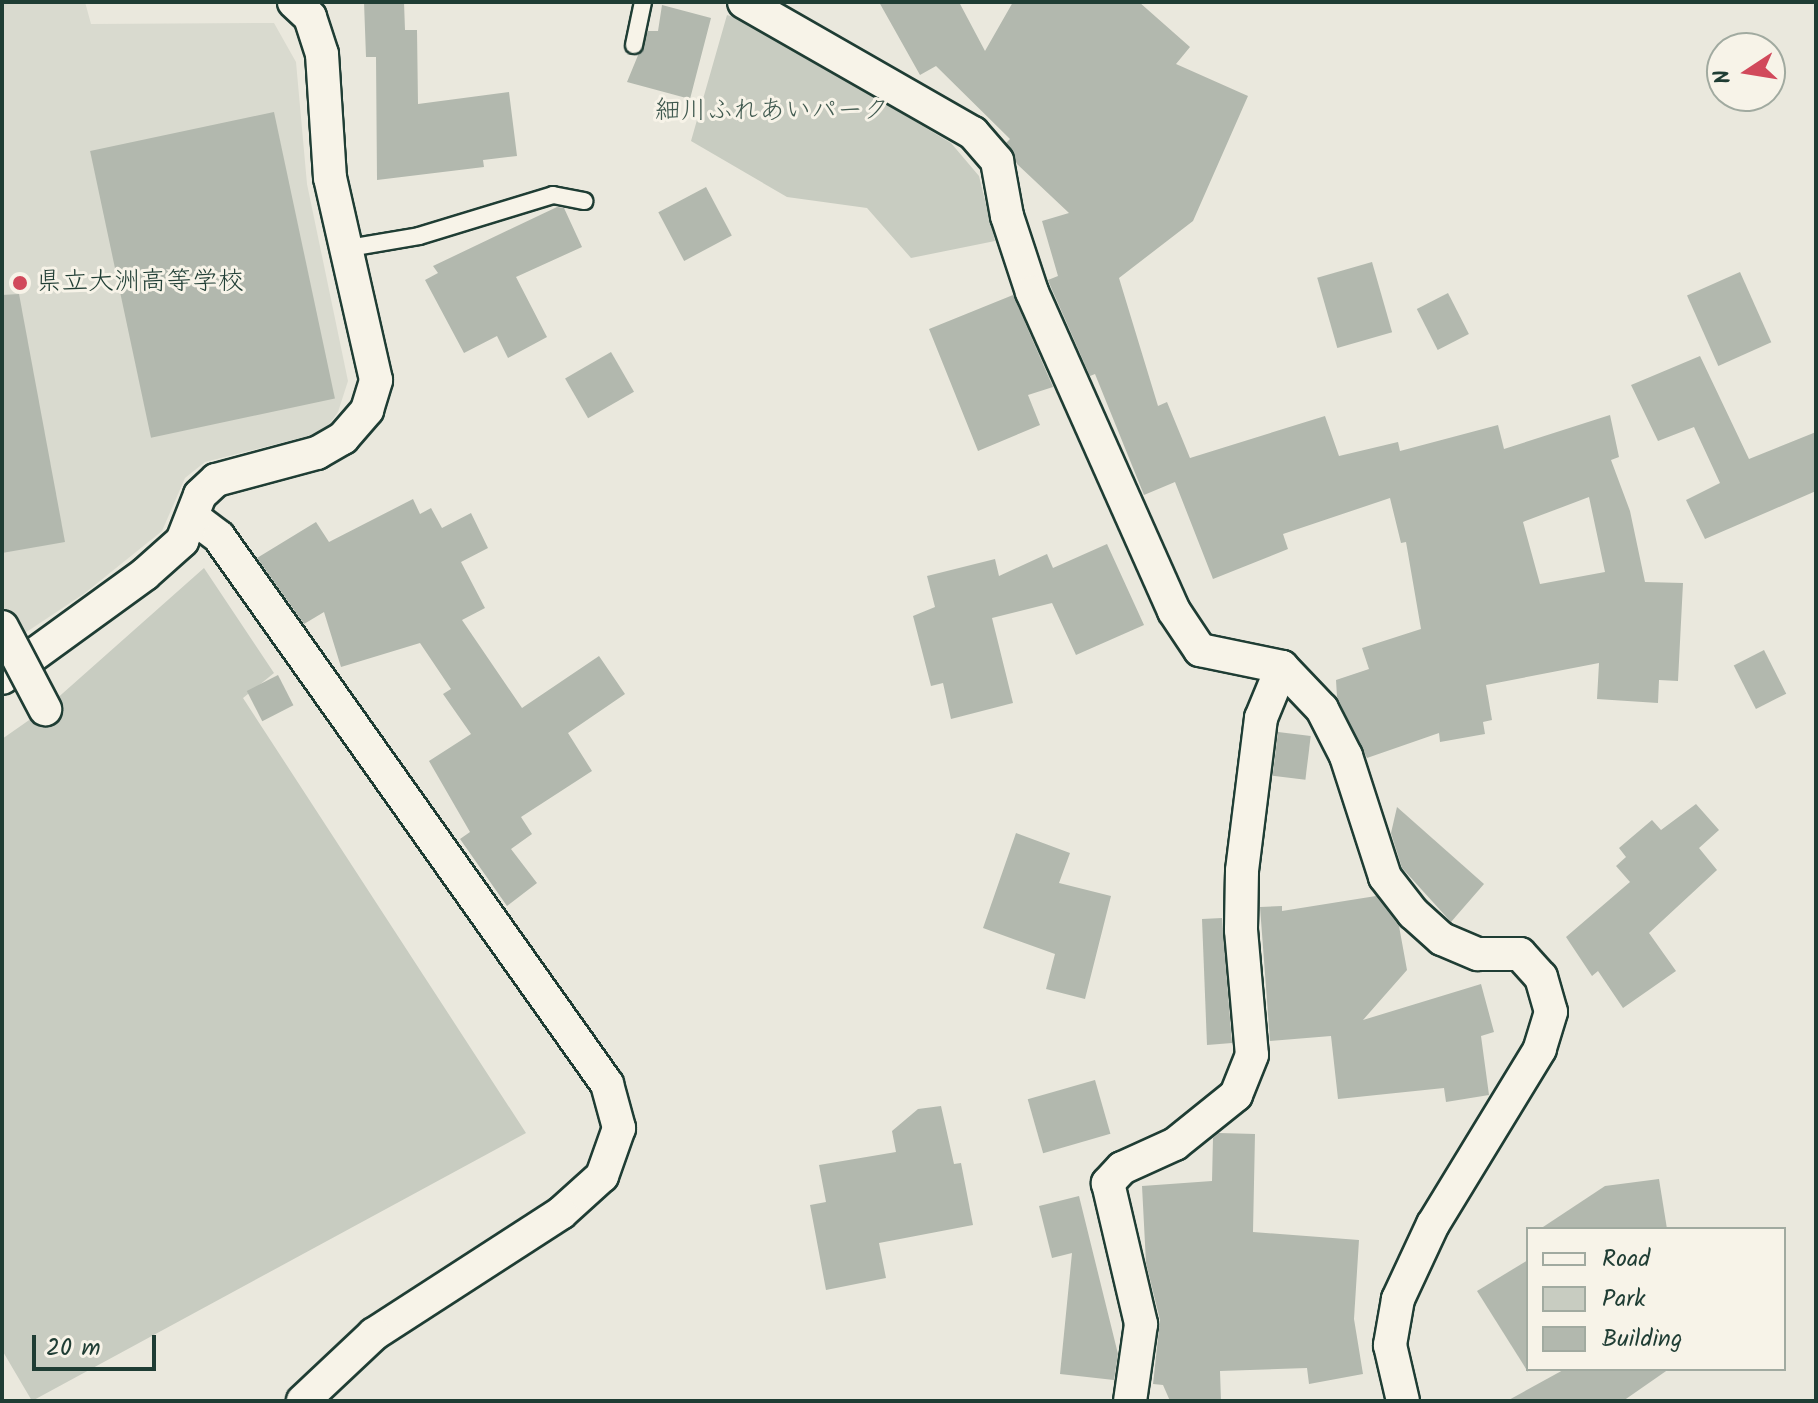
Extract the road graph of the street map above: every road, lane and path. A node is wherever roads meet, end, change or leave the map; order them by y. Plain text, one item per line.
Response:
1 (294, 2) edge
2 (643, 2) edge
3 (744, 2) edge
4 (634, 45) dead end
5 (584, 201) dead end
6 (343, 249) junction
7 (194, 518) junction
8 (2, 627) edge
9 (1282, 667) junction
10 (2, 678) edge
11 (45, 709) dead end
12 (303, 1401) edge
13 (1130, 1401) edge
14 (1403, 1401) edge

1 - 6 street
2 - 4 lane
3 - 9 street
5 - 6 lane
6 - 7 street
7 - 10 street
7 - 12 street
8 - 11 street, bridge
9 - 13 street
9 - 14 street

